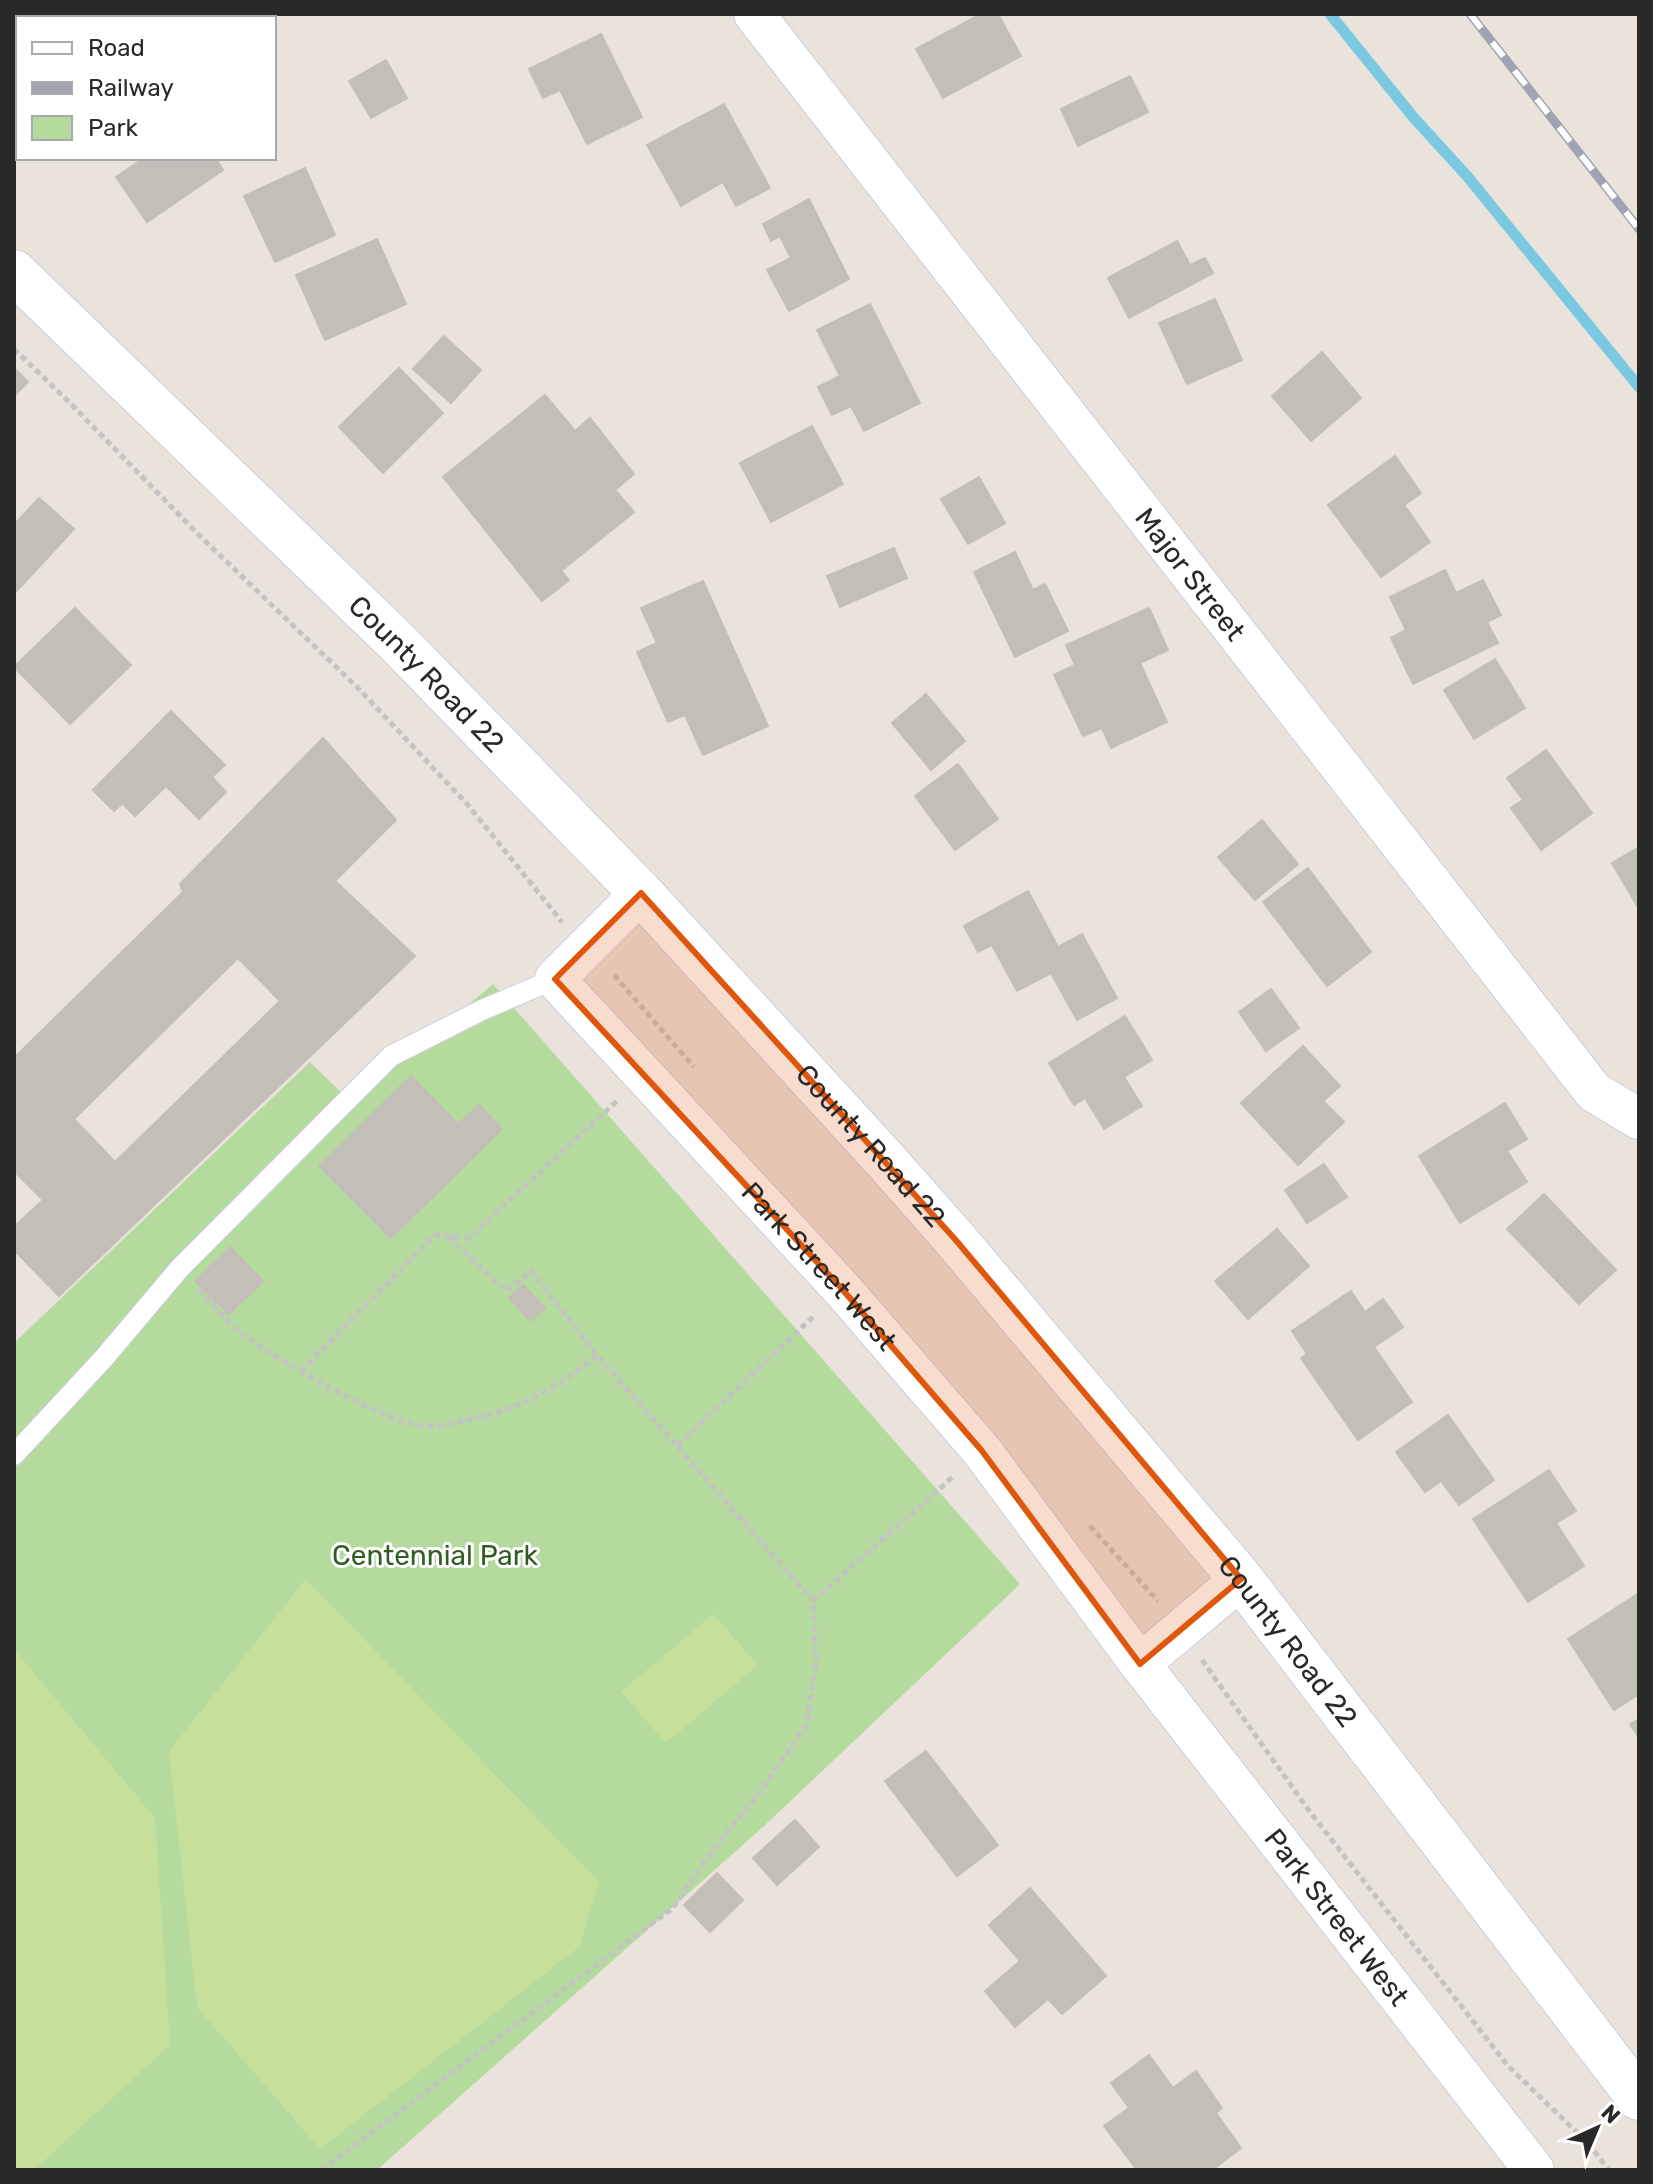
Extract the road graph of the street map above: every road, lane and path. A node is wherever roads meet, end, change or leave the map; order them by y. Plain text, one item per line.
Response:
1 (754, 14) edge
2 (14, 272) edge
3 (14, 349) edge
4 (641, 893) junction
5 (562, 923) dead end
6 (555, 979) junction
7 (645, 1076) junction
8 (1639, 1119) edge
9 (449, 1237) junction
10 (179, 1269) junction
11 (842, 1289) junction
12 (597, 1355) junction
13 (301, 1371) junction
14 (677, 1446) junction
15 (982, 1451) junction
16 (14, 1455) edge
17 (1241, 1579) junction
18 (813, 1601) junction
19 (1202, 1660) dead end
20 (1140, 1664) junction
21 (1639, 2098) edge
22 (321, 2170) edge
23 (1534, 2170) edge
24 (1609, 2170) edge

1 - 8 street, Major Street
2 - 4 main road, County Road 22
3 - 5 path
4 - 6 street
4 - 17 main road, County Road 22
6 - 7 street, Park Street West
6 - 10 lane
7 - 9 path
7 - 11 street, Park Street West
9 - 12 path
9 - 13 path
10 - 13 path
10 - 16 lane
11 - 14 path
11 - 15 street, Park Street West
12 - 13 path
12 - 14 path
14 - 18 path
15 - 18 path
15 - 20 street, Park Street West
17 - 20 street
17 - 21 main road, County Road 22
18 - 22 path
19 - 24 path
20 - 23 street, Park Street West

